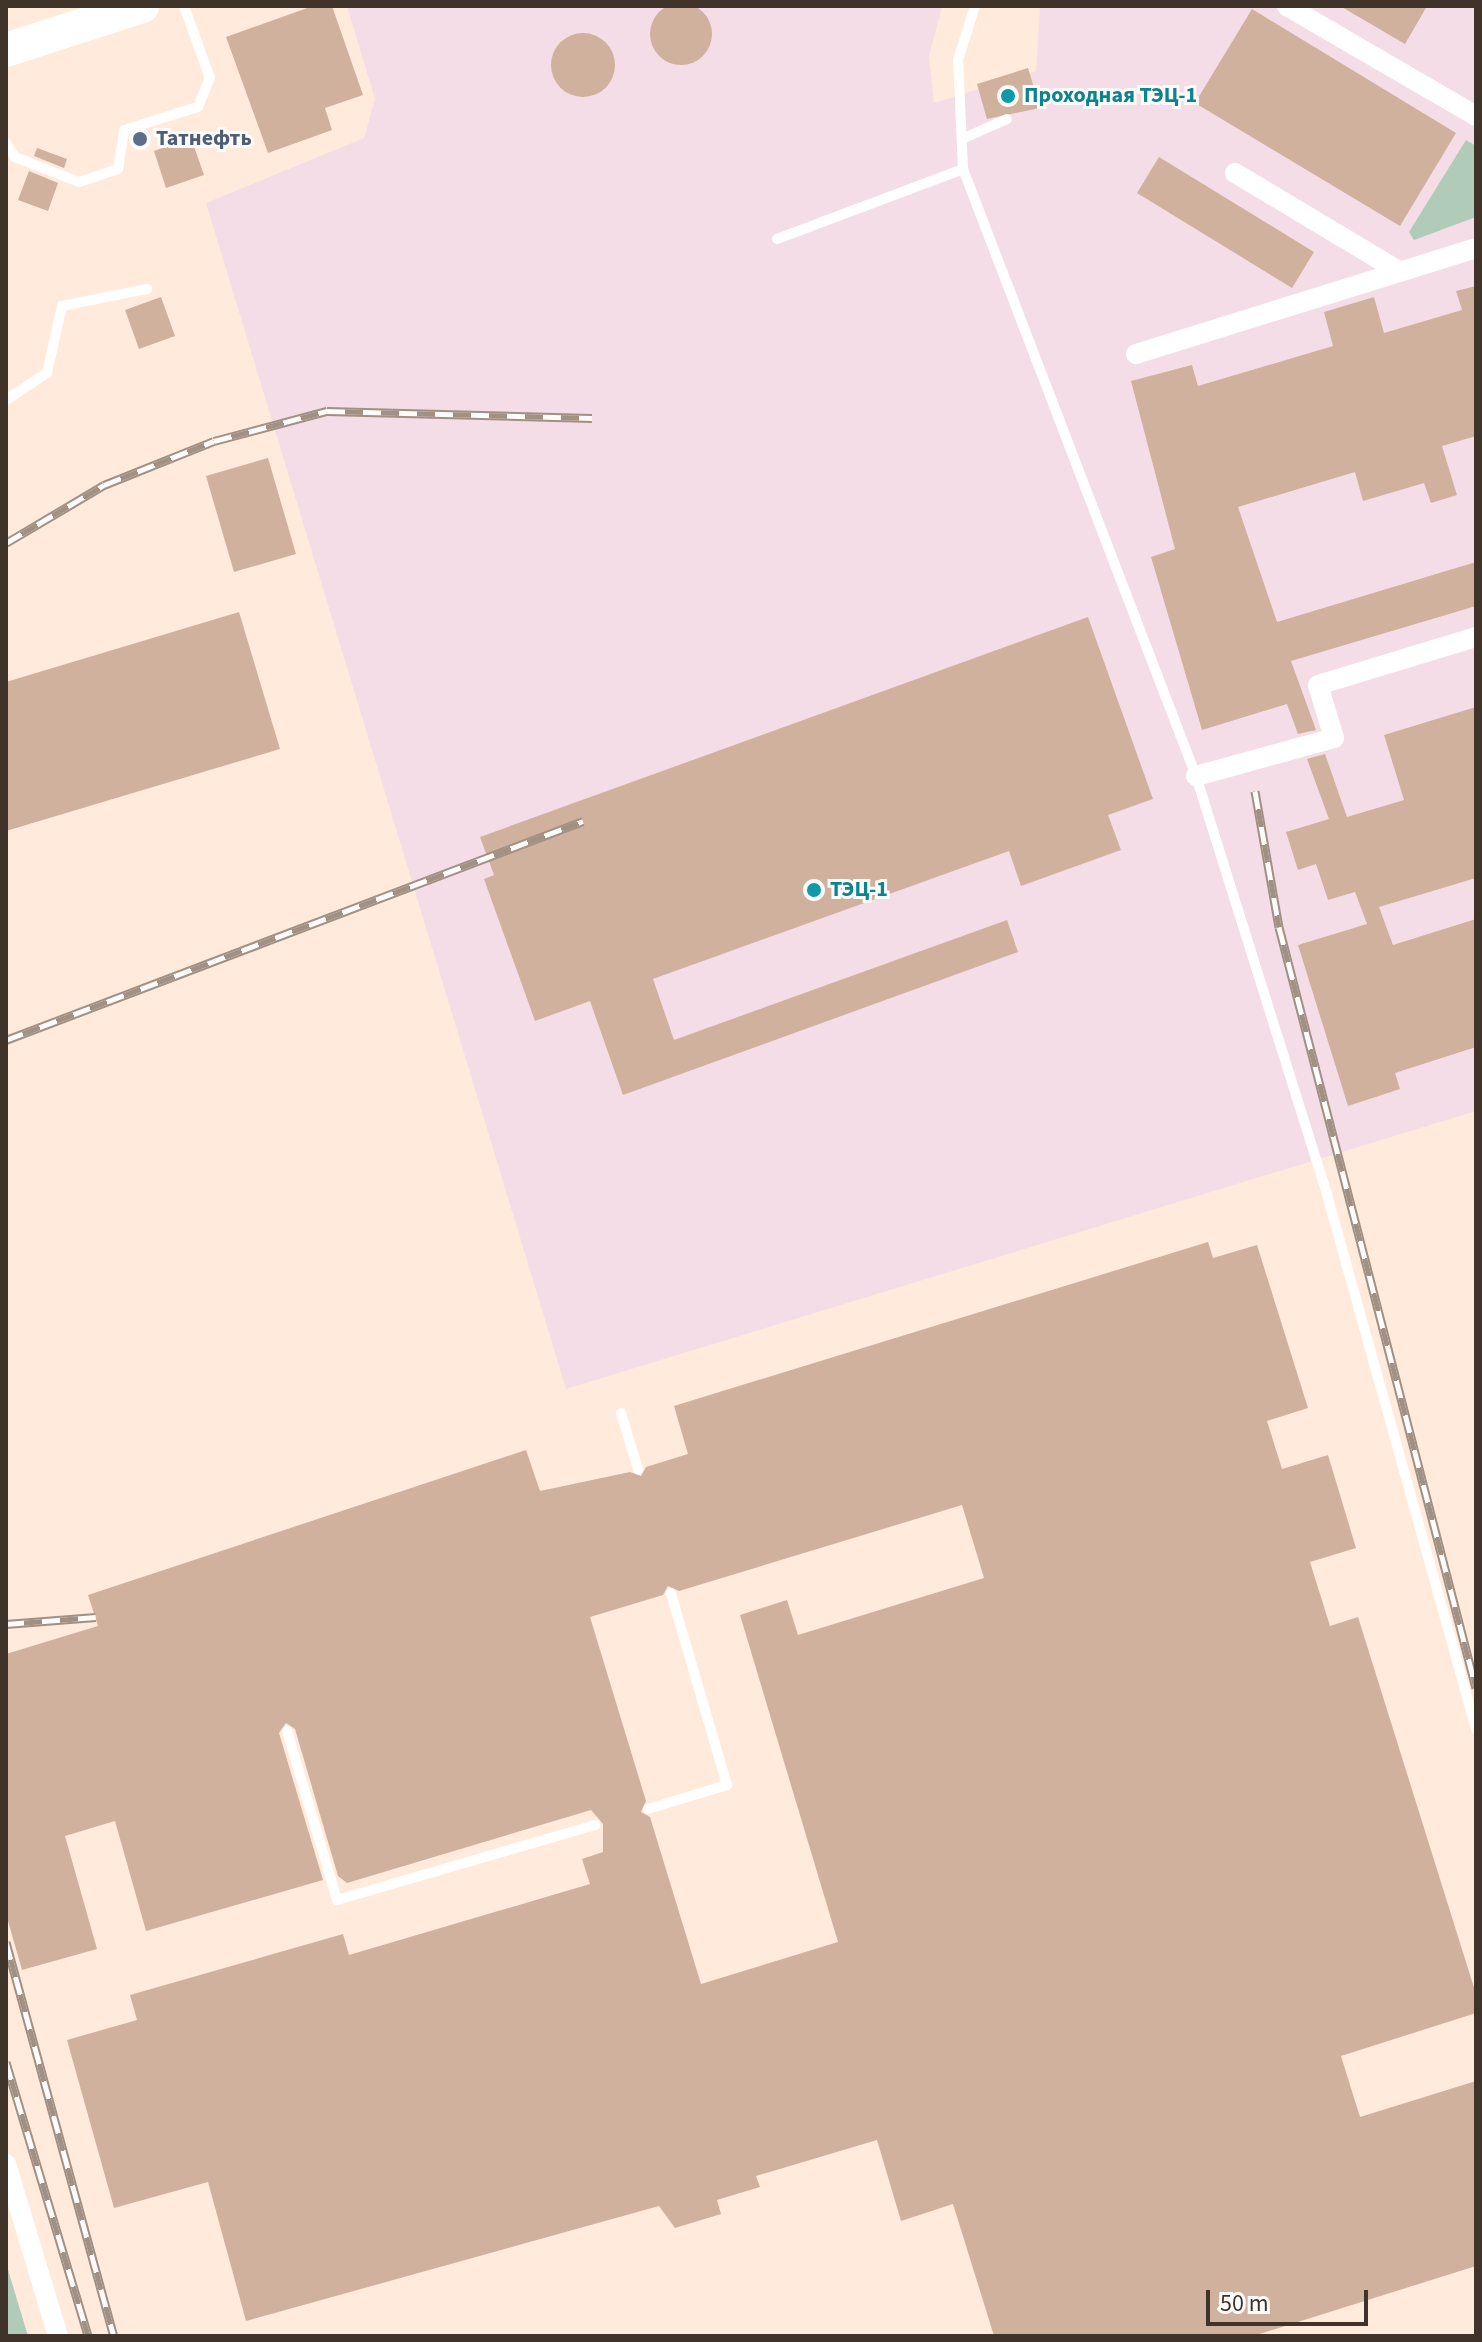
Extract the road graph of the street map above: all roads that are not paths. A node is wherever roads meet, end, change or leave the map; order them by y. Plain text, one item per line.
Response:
1 (142, 6) edge
2 (184, 6) edge
3 (975, 6) edge
4 (1287, 6) edge
5 (6, 50) edge
6 (1476, 116) edge
7 (1007, 119) dead end
8 (962, 139) junction
9 (6, 143) edge
10 (963, 169) junction
11 (1235, 173) dead end
12 (777, 239) dead end
13 (1476, 248) edge
14 (1399, 271) junction
15 (147, 289) dead end
16 (1136, 354) dead end
17 (6, 400) edge
18 (1476, 637) edge
19 (1196, 776) junction
20 (621, 1413) dead end
21 (638, 1469) dead end
22 (671, 1593) dead end
23 (1476, 1729) edge
24 (287, 1731) dead end
25 (648, 1809) dead end
26 (595, 1825) dead end
27 (6, 2164) edge
28 (58, 2336) edge

1 - 5 main road
2 - 9 lane
3 - 8 lane
4 - 6 street
7 - 8 lane
8 - 10 lane
10 - 12 lane
10 - 19 lane
11 - 14 street
13 - 14 street
14 - 16 street
15 - 17 lane
18 - 19 street
19 - 23 lane
20 - 21 lane
22 - 25 lane
24 - 26 lane
27 - 28 street

